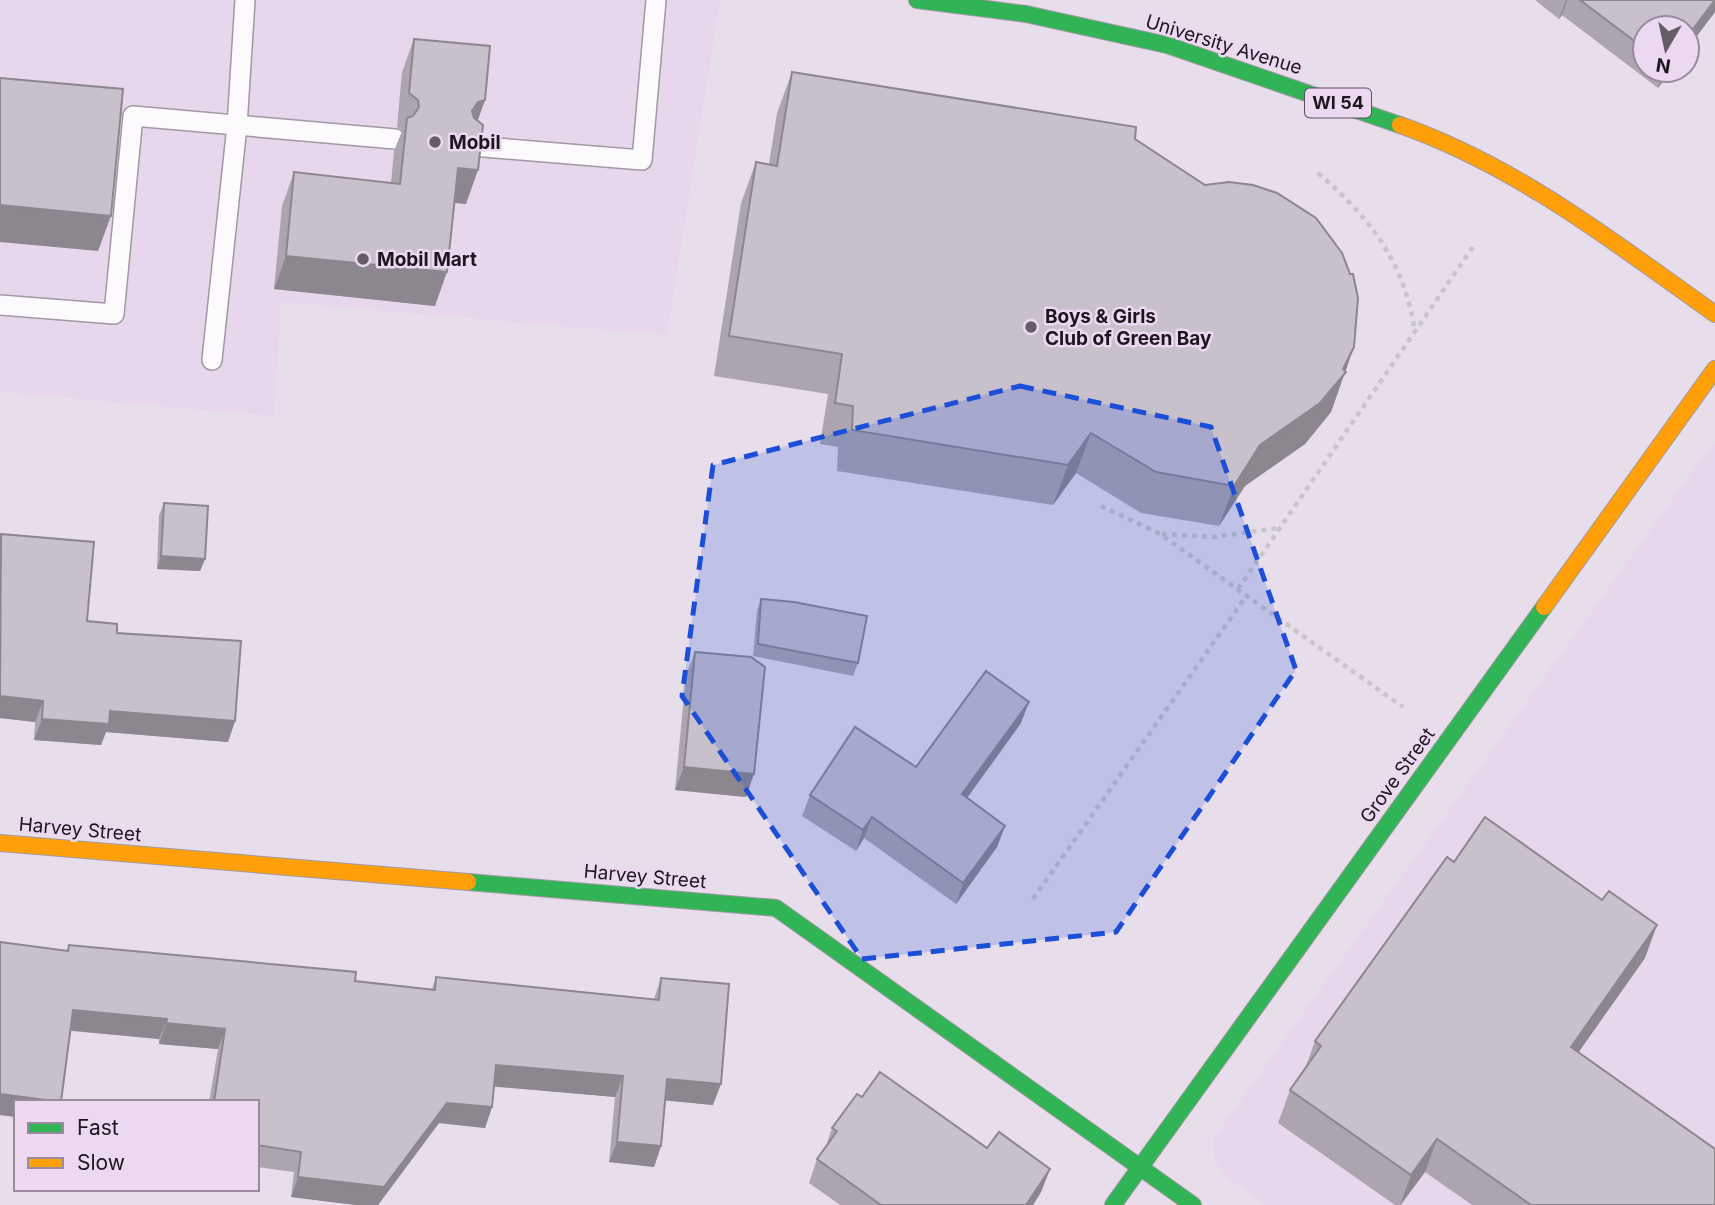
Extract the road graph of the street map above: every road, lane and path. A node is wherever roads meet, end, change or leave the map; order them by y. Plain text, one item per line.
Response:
1 (245, 0) edge
2 (656, 0) edge
3 (917, 0) edge
4 (993, 5) edge
5 (237, 126) junction
6 (395, 139) dead end
7 (472, 146) edge
8 (1318, 173) dead end
9 (1475, 244) dead end
10 (0, 305) edge
11 (1715, 314) edge
12 (1415, 332) junction
13 (212, 359) dead end
14 (1715, 369) edge
15 (1101, 506) dead end
16 (1280, 528) junction
17 (1160, 534) junction
18 (1238, 589) junction
19 (1247, 595) junction
20 (1403, 707) dead end
21 (0, 843) edge
22 (1032, 899) dead end
23 (1140, 1167) junction
24 (1113, 1205) edge
25 (1193, 1205) edge

1 - 5 lane
2 - 7 lane
3 - 4 street, University Avenue / WI 54
4 - 11 street, University Avenue / WI 54
5 - 6 lane
5 - 10 lane
5 - 13 lane
8 - 12 path
9 - 12 path
12 - 16 path
14 - 23 street, Grove Street
15 - 17 path
16 - 17 path
16 - 18 path
17 - 18 path
18 - 19 path
19 - 20 path
19 - 22 path
21 - 23 street, Harvey Street
23 - 24 street, Grove Street
23 - 25 street, Harvey Street

